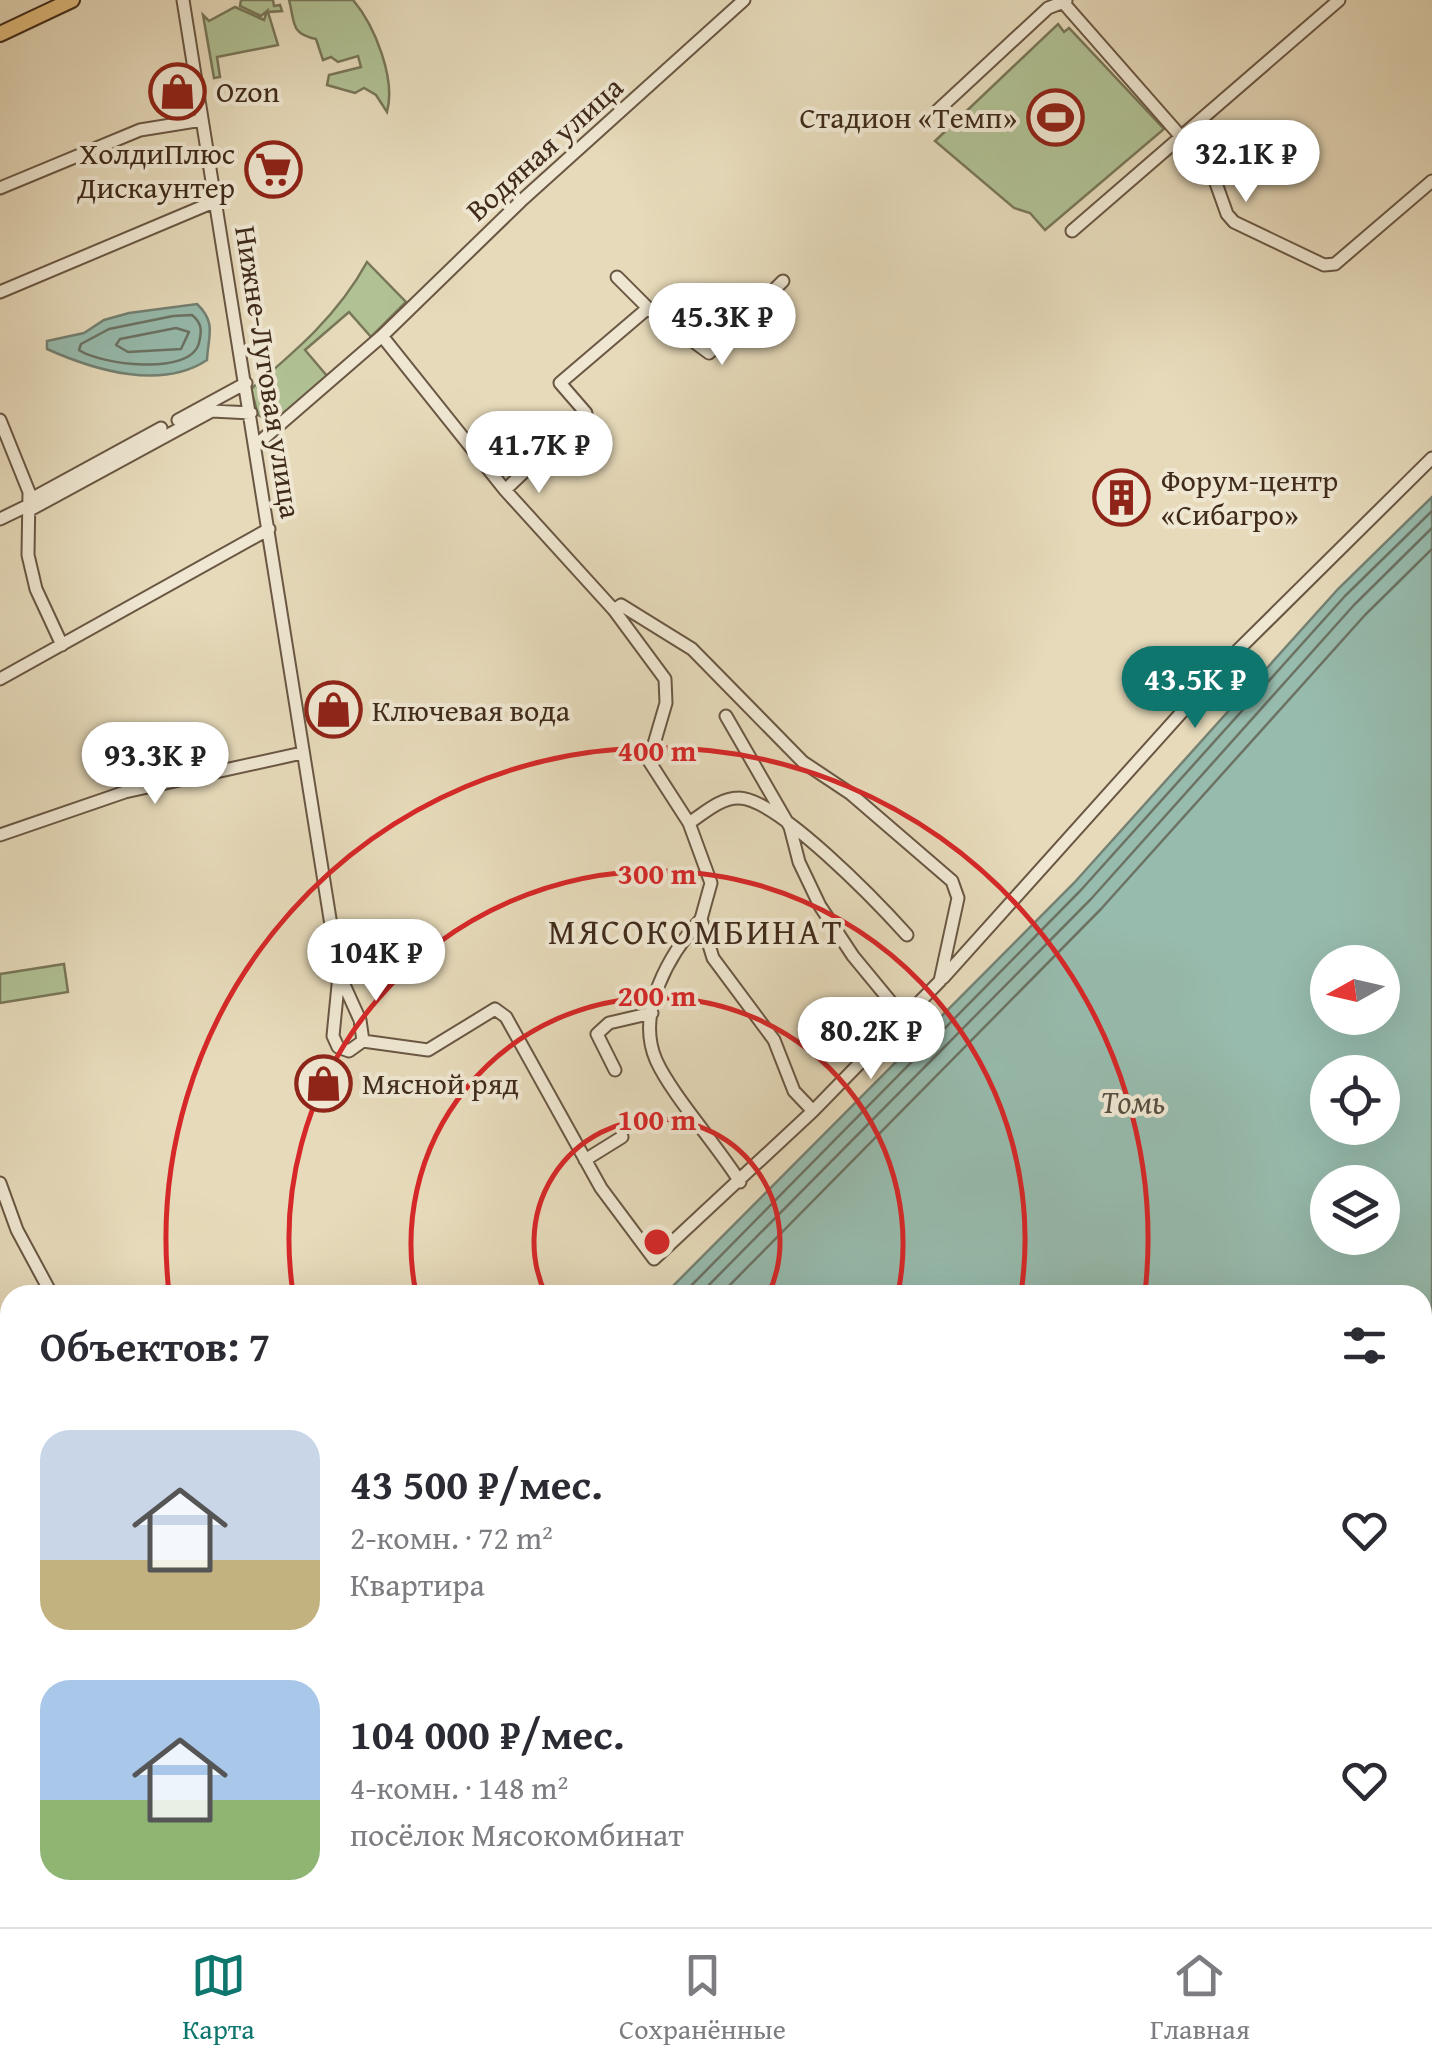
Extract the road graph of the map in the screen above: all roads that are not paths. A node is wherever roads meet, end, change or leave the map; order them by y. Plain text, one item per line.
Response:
1 (72, 0) edge
2 (183, 0) edge
3 (744, 0) edge
4 (1339, 0) edge
5 (1065, 1) edge
6 (0, 34) edge
7 (938, 110) dead end
8 (202, 120) junction
9 (1184, 138) junction
10 (1432, 181) edge
11 (0, 188) edge
12 (216, 201) junction
13 (1072, 232) dead end
14 (617, 276) dead end
15 (783, 281) dead end
16 (0, 292) edge
17 (648, 308) junction
18 (382, 336) junction
19 (246, 383) junction
20 (251, 413) junction
21 (0, 420) edge
22 (256, 445) junction
23 (1432, 458) edge
24 (505, 490) junction
25 (28, 505) junction
26 (0, 519) edge
27 (268, 528) junction
28 (614, 610) junction
29 (62, 645) junction
30 (0, 678) edge
31 (726, 716) dead end
32 (302, 752) junction
33 (689, 822) junction
34 (790, 827) junction
35 (0, 834) edge
36 (701, 919) junction
37 (907, 935) dead end
38 (340, 974) junction
39 (940, 982) junction
40 (652, 1013) junction
41 (906, 1019) junction
42 (363, 1042) junction
43 (615, 1070) dead end
44 (812, 1112) junction
45 (622, 1137) dead end
46 (586, 1160) junction
47 (740, 1182) junction
48 (0, 1183) edge
49 (47, 1285) edge

1 - 6 main road
2 - 8 street, Нижне-Луговая улица
3 - 18 street, Водяная улица
4 - 9 street
5 - 7 street
5 - 9 street
8 - 11 street
8 - 12 street, Нижне-Луговая улица
9 - 10 street
9 - 13 street
12 - 16 street
12 - 19 street, Нижне-Луговая улица
14 - 17 street
15 - 17 street
17 - 24 street
18 - 22 street, Водяная улица
18 - 24 street
19 - 20 street, Нижне-Луговая улица
19 - 25 street
20 - 22 street, Нижне-Луговая улица
20 - 25 street
21 - 25 street
22 - 27 street, Нижне-Луговая улица
23 - 39 street
24 - 28 street
25 - 26 street
25 - 29 street
27 - 29 street
27 - 32 street, Нижне-Луговая улица
28 - 33 street
28 - 39 street
29 - 30 street
31 - 34 street
32 - 35 street
32 - 38 street, Нижне-Луговая улица
33 - 34 street
33 - 36 street
34 - 37 street
34 - 41 street
36 - 40 street
36 - 44 street
38 - 42 street
38 - 42 street
39 - 41 street
40 - 43 street
40 - 47 street
41 - 44 street
42 - 46 street
44 - 47 street
45 - 46 street
46 - 47 street
48 - 49 street

